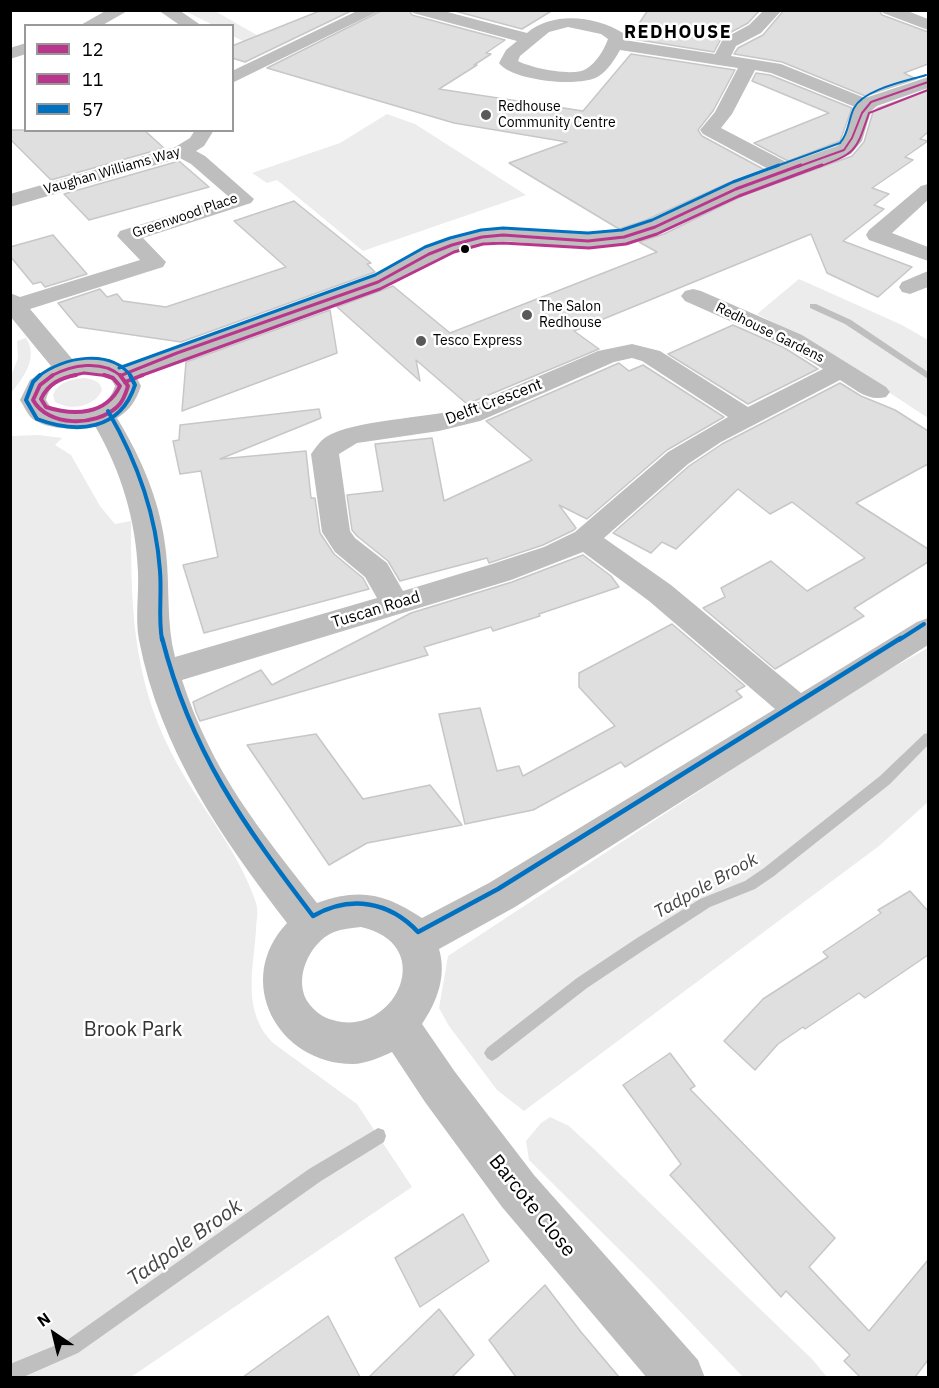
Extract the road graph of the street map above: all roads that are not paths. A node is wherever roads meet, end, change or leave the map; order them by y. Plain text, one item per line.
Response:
1 (121, 10) edge
2 (166, 10) edge
3 (373, 10) edge
4 (419, 10) edge
5 (774, 10) edge
6 (889, 10) edge
7 (91, 24) edge
8 (190, 24) edge
9 (928, 25) edge
10 (530, 39) junction
11 (615, 44) junction
12 (720, 59) junction
13 (749, 64) junction
14 (234, 77) edge
15 (928, 82) edge
16 (867, 105) junction
17 (204, 132) edge
18 (183, 151) junction
19 (786, 170) junction
20 (928, 190) edge
21 (10, 201) edge
22 (928, 254) edge
23 (693, 296) dead end
24 (13, 303) edge
25 (67, 369) junction
26 (842, 369) junction
27 (122, 375) junction
28 (877, 392) dead end
29 (36, 408) junction
30 (102, 415) junction
31 (10, 418) edge
32 (747, 418) junction
33 (585, 539) junction
34 (395, 604) junction
35 (928, 630) edge
36 (164, 673) junction
37 (799, 710) junction
38 (312, 926) junction
39 (416, 942) junction
40 (398, 1024) junction
41 (680, 1377) edge

1 - 7 street
2 - 8 street
3 - 14 street
4 - 10 street
5 - 12 street
6 - 9 street
10 - 11 street
10 - 11 street
11 - 12 street
12 - 13 street
13 - 16 street
13 - 19 street
15 - 16 street
16 - 19 street
17 - 18 street, Vaughan Williams Way
18 - 21 street, Vaughan Williams Way
18 - 24 street, Greenwood Place
19 - 27 street
20 - 22 street
23 - 26 street, Redhouse Gardens
24 - 25 street
25 - 27 street
25 - 29 street
26 - 28 street, Redhouse Gardens
26 - 32 street, Tuscan Road
27 - 30 street
29 - 30 street
29 - 31 street
30 - 36 street
32 - 33 street, Tuscan Road
32 - 34 street, Delft Crescent
33 - 34 street, Tuscan Road
33 - 37 street
34 - 36 street, Tuscan Road
35 - 37 street
36 - 38 street
37 - 39 street
38 - 39 street
38 - 40 street
39 - 40 street
40 - 41 street, Barcote Close

